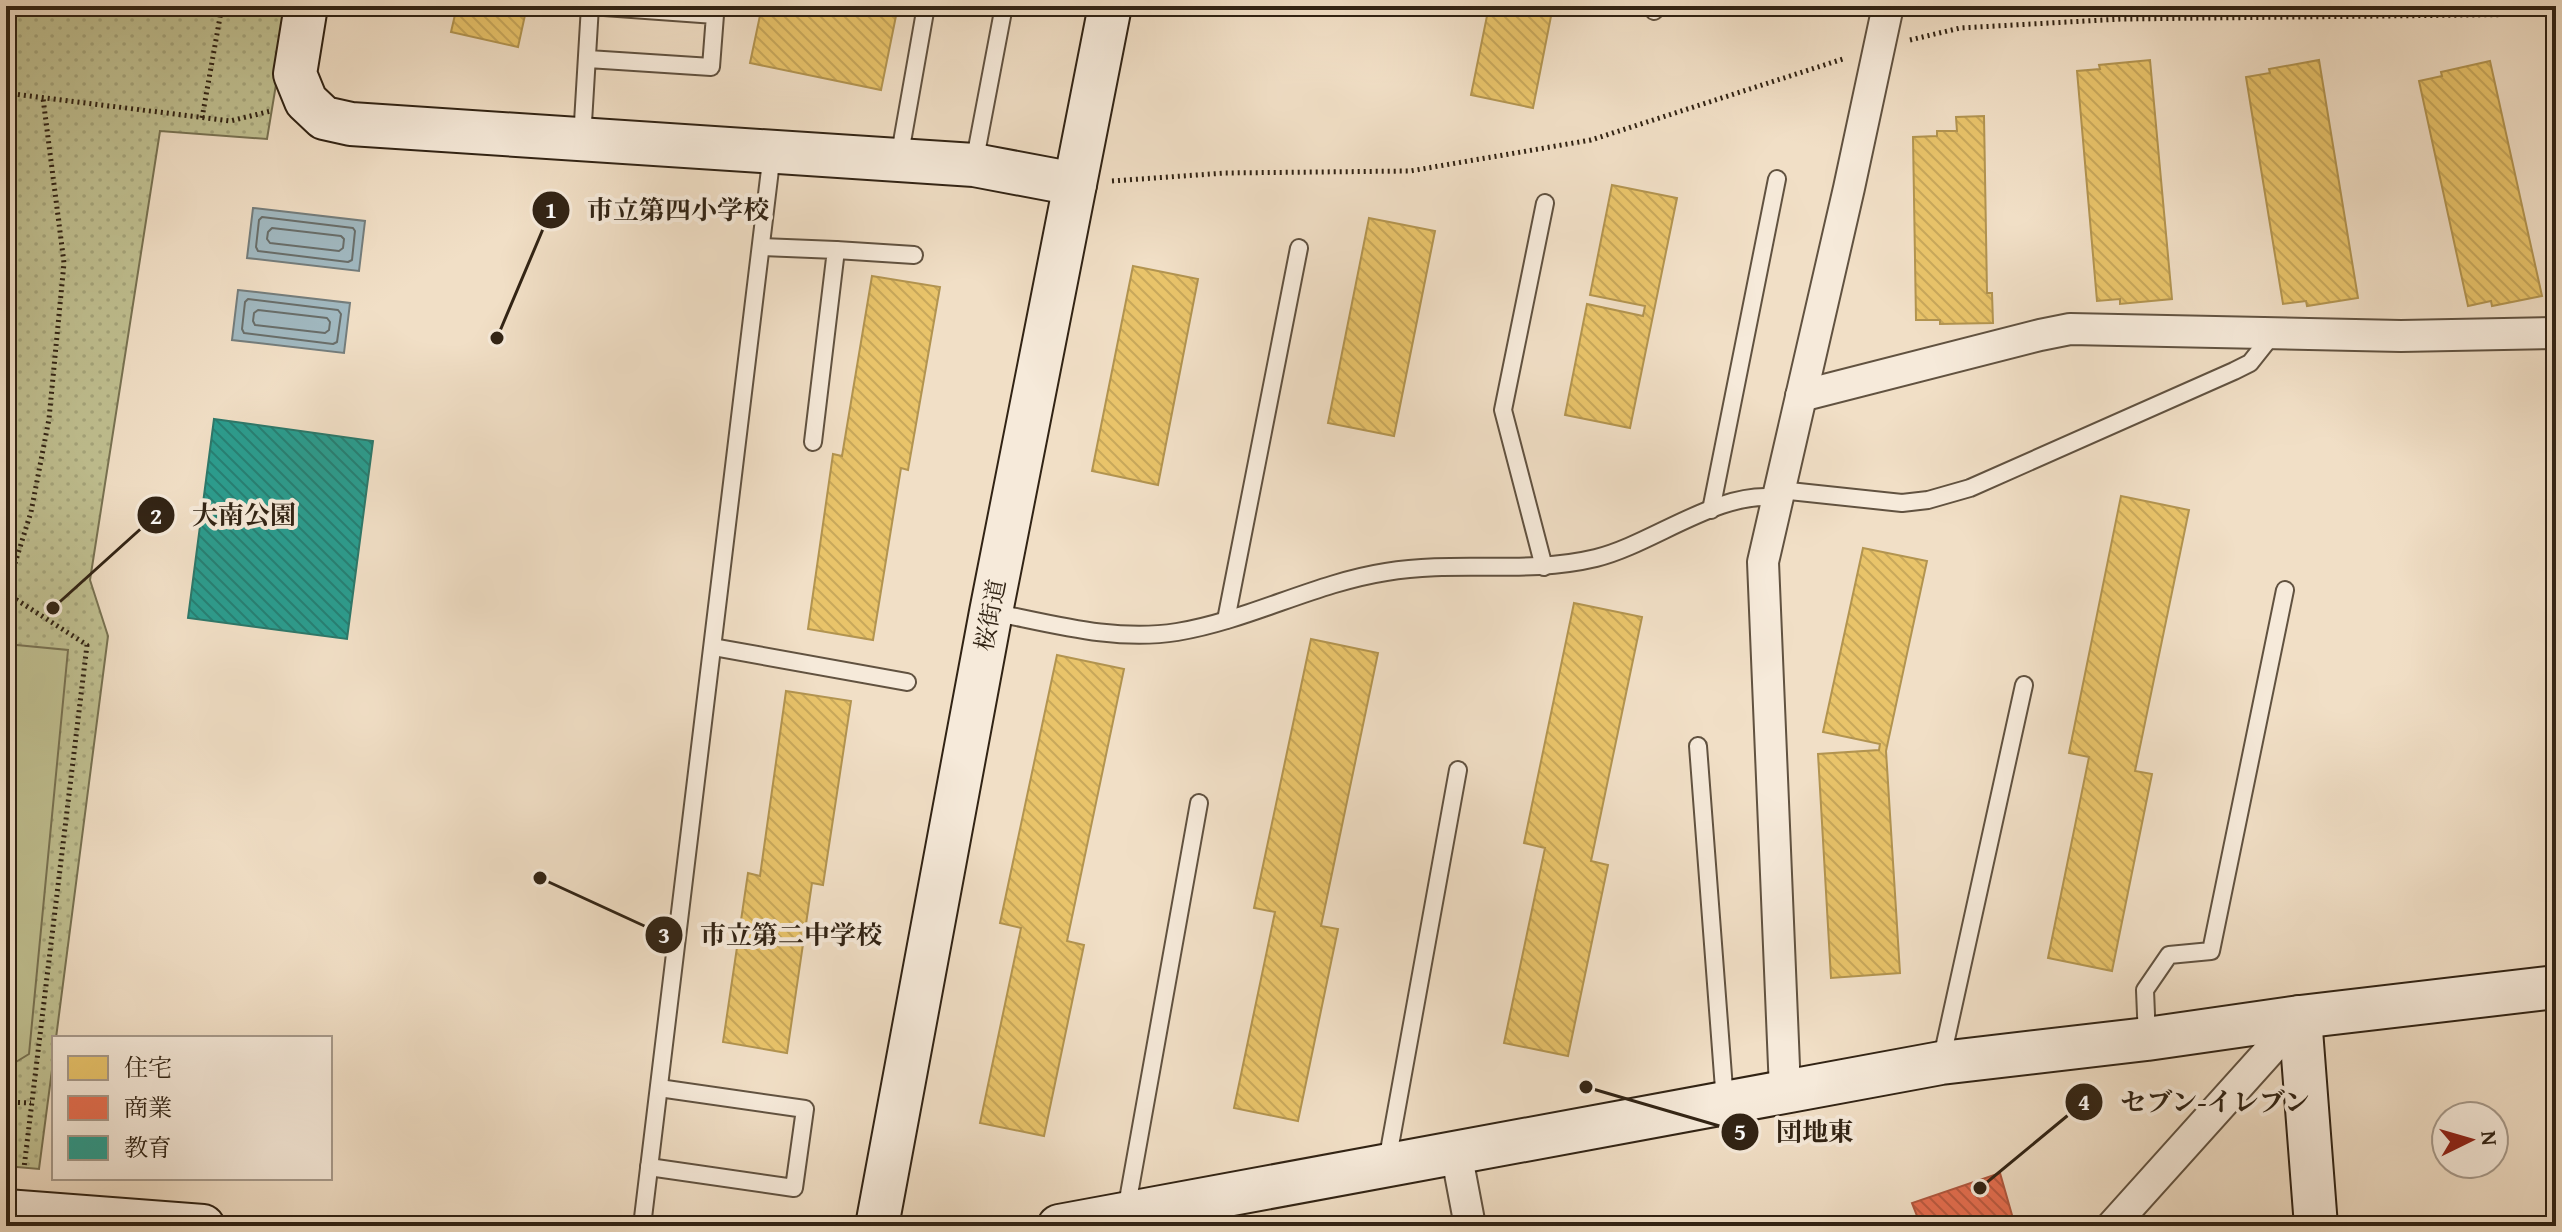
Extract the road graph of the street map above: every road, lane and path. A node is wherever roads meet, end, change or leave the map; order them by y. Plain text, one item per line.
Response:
1 (222, 6) edge
2 (306, 6) edge
3 (926, 6) edge
4 (1004, 6) edge
5 (1110, 6) edge
6 (1888, 6) edge
7 (2556, 14) edge
8 (1879, 47) junction
9 (588, 59) junction
10 (6, 93) edge
11 (43, 98) junction
12 (272, 111) dead end
13 (202, 118) junction
14 (582, 139) junction
15 (773, 151) junction
16 (899, 160) junction
17 (974, 165) junction
18 (1777, 179) dead end
19 (1075, 184) junction
20 (1545, 203) dead end
21 (761, 247) junction
22 (1299, 248) dead end
23 (836, 250) junction
24 (914, 255) dead end
25 (2556, 333) edge
26 (2273, 334) junction
27 (1801, 396) junction
28 (813, 442) dead end
29 (1779, 494) junction
30 (1711, 510) junction
31 (1544, 567) junction
32 (2285, 590) dead end
33 (6, 592) edge
34 (991, 612) junction
35 (1226, 620) junction
36 (713, 647) junction
37 (907, 682) dead end
38 (2024, 685) dead end
39 (1698, 746) dead end
40 (1458, 770) dead end
41 (1199, 803) dead end
42 (2556, 987) edge
43 (2300, 1017) junction
44 (2147, 1039) junction
45 (1941, 1063) junction
46 (659, 1088) junction
47 (1785, 1090) junction
48 (6, 1102) edge
49 (1725, 1102) junction
50 (31, 1103) junction
51 (1456, 1152) junction
52 (1387, 1165) junction
53 (649, 1167) junction
54 (24, 1168) dead end
55 (6, 1211) edge
56 (1126, 1214) junction
57 (203, 1226) edge
58 (642, 1226) edge
59 (877, 1226) edge
60 (1059, 1226) edge
61 (1470, 1226) edge
62 (2112, 1226) edge
63 (2316, 1226) edge

1 - 13 path
2 - 14 street
3 - 16 lane
4 - 17 lane
5 - 19 street, 桜街道
6 - 8 street
7 - 8 path
8 - 19 path
8 - 27 street
9 - 9 lane
9 - 14 lane
10 - 11 path
11 - 13 path
11 - 33 path
12 - 13 path
14 - 15 street
15 - 16 street
15 - 21 lane
16 - 17 street
17 - 19 street
18 - 30 lane
19 - 34 street, 桜街道
20 - 31 lane
21 - 23 lane
21 - 36 lane
22 - 35 lane
23 - 24 lane
23 - 28 lane
25 - 26 street
26 - 27 street
26 - 29 lane
27 - 29 street
29 - 30 lane
29 - 47 street
30 - 31 lane
31 - 35 lane
32 - 44 lane
33 - 50 path
34 - 35 lane
34 - 59 street, 桜街道
36 - 37 lane
36 - 46 lane
38 - 45 lane
39 - 49 lane
40 - 52 lane
41 - 56 lane
42 - 43 street
43 - 44 street
43 - 62 street
43 - 63 street
44 - 45 street
45 - 47 street
46 - 53 lane
46 - 53 lane
47 - 49 street
48 - 50 path
49 - 51 street
50 - 54 path
51 - 52 street
51 - 61 street
52 - 56 street
53 - 58 lane
55 - 57 street
56 - 60 street

